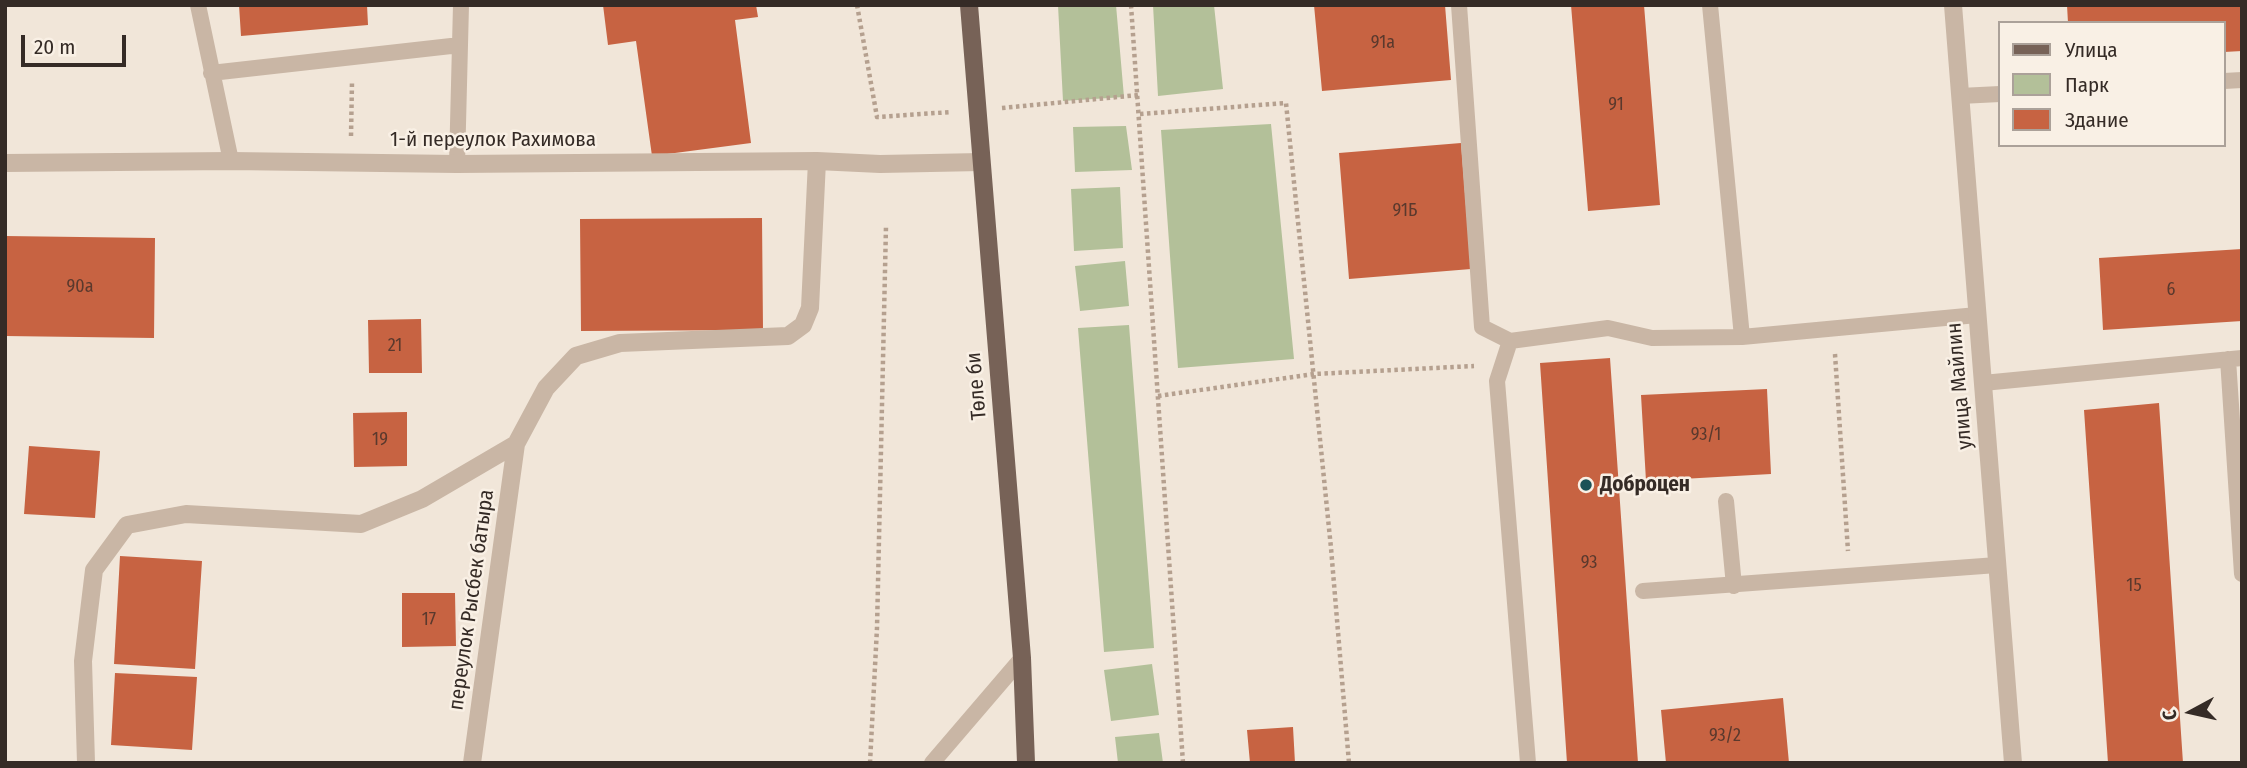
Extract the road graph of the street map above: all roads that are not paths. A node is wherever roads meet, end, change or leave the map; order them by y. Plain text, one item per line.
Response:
1 (198, 5) edge
2 (461, 5) edge
3 (970, 5) edge
4 (1459, 5) edge
5 (1710, 5) edge
6 (1953, 5) edge
7 (460, 45) junction
8 (211, 73) junction
9 (1998, 94) edge
10 (1960, 96) junction
11 (231, 161) junction
12 (817, 161) junction
13 (981, 162) junction
14 (5, 163) edge
15 (457, 164) junction
16 (1977, 314) junction
17 (1742, 337) junction
18 (1510, 341) junction
19 (2235, 358) edge
20 (1983, 383) junction
21 (516, 444) junction
22 (1726, 501) dead end
23 (1997, 565) junction
24 (2242, 574) edge
25 (1734, 586) junction
26 (1643, 591) dead end
27 (1022, 659) junction
28 (86, 763) edge
29 (472, 763) edge
30 (932, 763) edge
31 (1026, 763) edge
32 (1528, 763) edge
33 (2013, 763) edge

1 - 8 lane
2 - 7 lane
3 - 13 main road, Төле би
4 - 18 lane
5 - 17 lane
6 - 10 street, улица Майлин
7 - 8 lane
7 - 15 lane
8 - 11 lane
9 - 10 lane
10 - 16 street, улица Майлин
11 - 14 street, 1-й переулок Рахимова
11 - 15 street, 1-й переулок Рахимова
12 - 13 street, 1-й переулок Рахимова
12 - 15 street, 1-й переулок Рахимова
12 - 21 street, переулок Рысбек батыра
13 - 27 main road, Төле би
16 - 17 lane
16 - 20 street, улица Майлин
17 - 18 lane
18 - 32 lane
19 - 20 lane
19 - 24 lane
20 - 23 street, улица Майлин
21 - 28 street, переулок Рысбек батыра
21 - 29 street, переулок Рысбек батыра
22 - 25 lane
23 - 25 lane
23 - 33 street, улица Майлин
25 - 26 lane
27 - 30 lane
27 - 31 main road, Төле би

